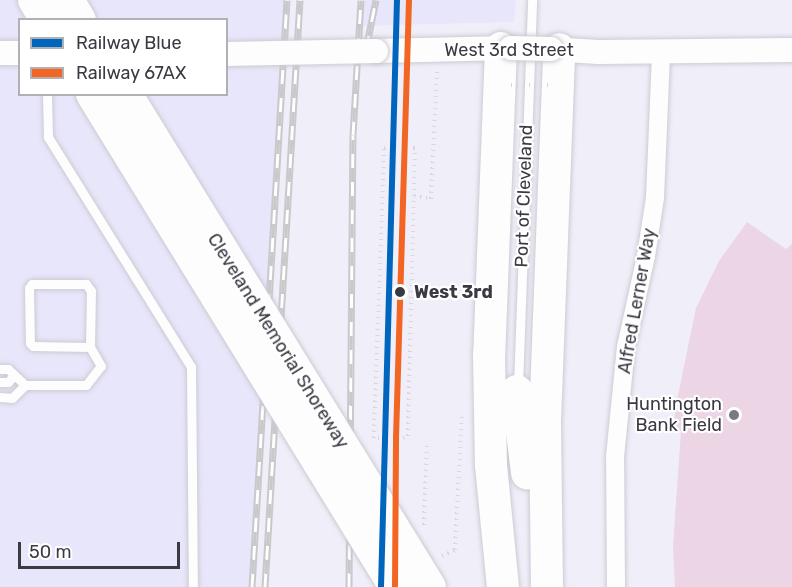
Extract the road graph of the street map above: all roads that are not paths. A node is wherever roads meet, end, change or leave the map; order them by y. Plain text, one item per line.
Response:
1 (34, 0) edge
2 (68, 0) edge
3 (532, 0) edge
4 (45, 18) edge
5 (79, 18) edge
6 (506, 48) junction
7 (555, 49) junction
8 (792, 50) edge
9 (662, 52) junction
10 (0, 53) edge
11 (18, 53) edge
12 (228, 54) edge
13 (47, 96) edge
14 (93, 96) edge
15 (127, 96) edge
16 (90, 347) junction
17 (0, 369) edge
18 (14, 375) junction
19 (0, 382) edge
20 (25, 385) junction
21 (517, 391) junction
22 (0, 398) edge
23 (193, 587) edge
24 (395, 587) edge
25 (430, 587) edge
26 (503, 587) edge
27 (513, 587) edge
28 (542, 587) edge
29 (547, 587) edge
30 (616, 587) edge

1 - 4 highway
2 - 5 highway
3 - 21 lane, Port of Cleveland
6 - 7 street, West 3rd Street, bridge
6 - 12 street, West 3rd Street, bridge
6 - 26 highway
7 - 9 street, West 3rd Street
7 - 29 highway
8 - 9 street, West 3rd Street
9 - 30 street, Alfred Lerner Way
10 - 11 street
13 - 23 lane
14 - 24 highway, Cleveland Memorial Shoreway, bridge
15 - 25 highway, Cleveland Memorial Shoreway, bridge
16 - 16 lane
16 - 20 lane
17 - 18 lane
18 - 19 lane
18 - 20 lane
20 - 22 lane
21 - 27 highway
21 - 28 highway

